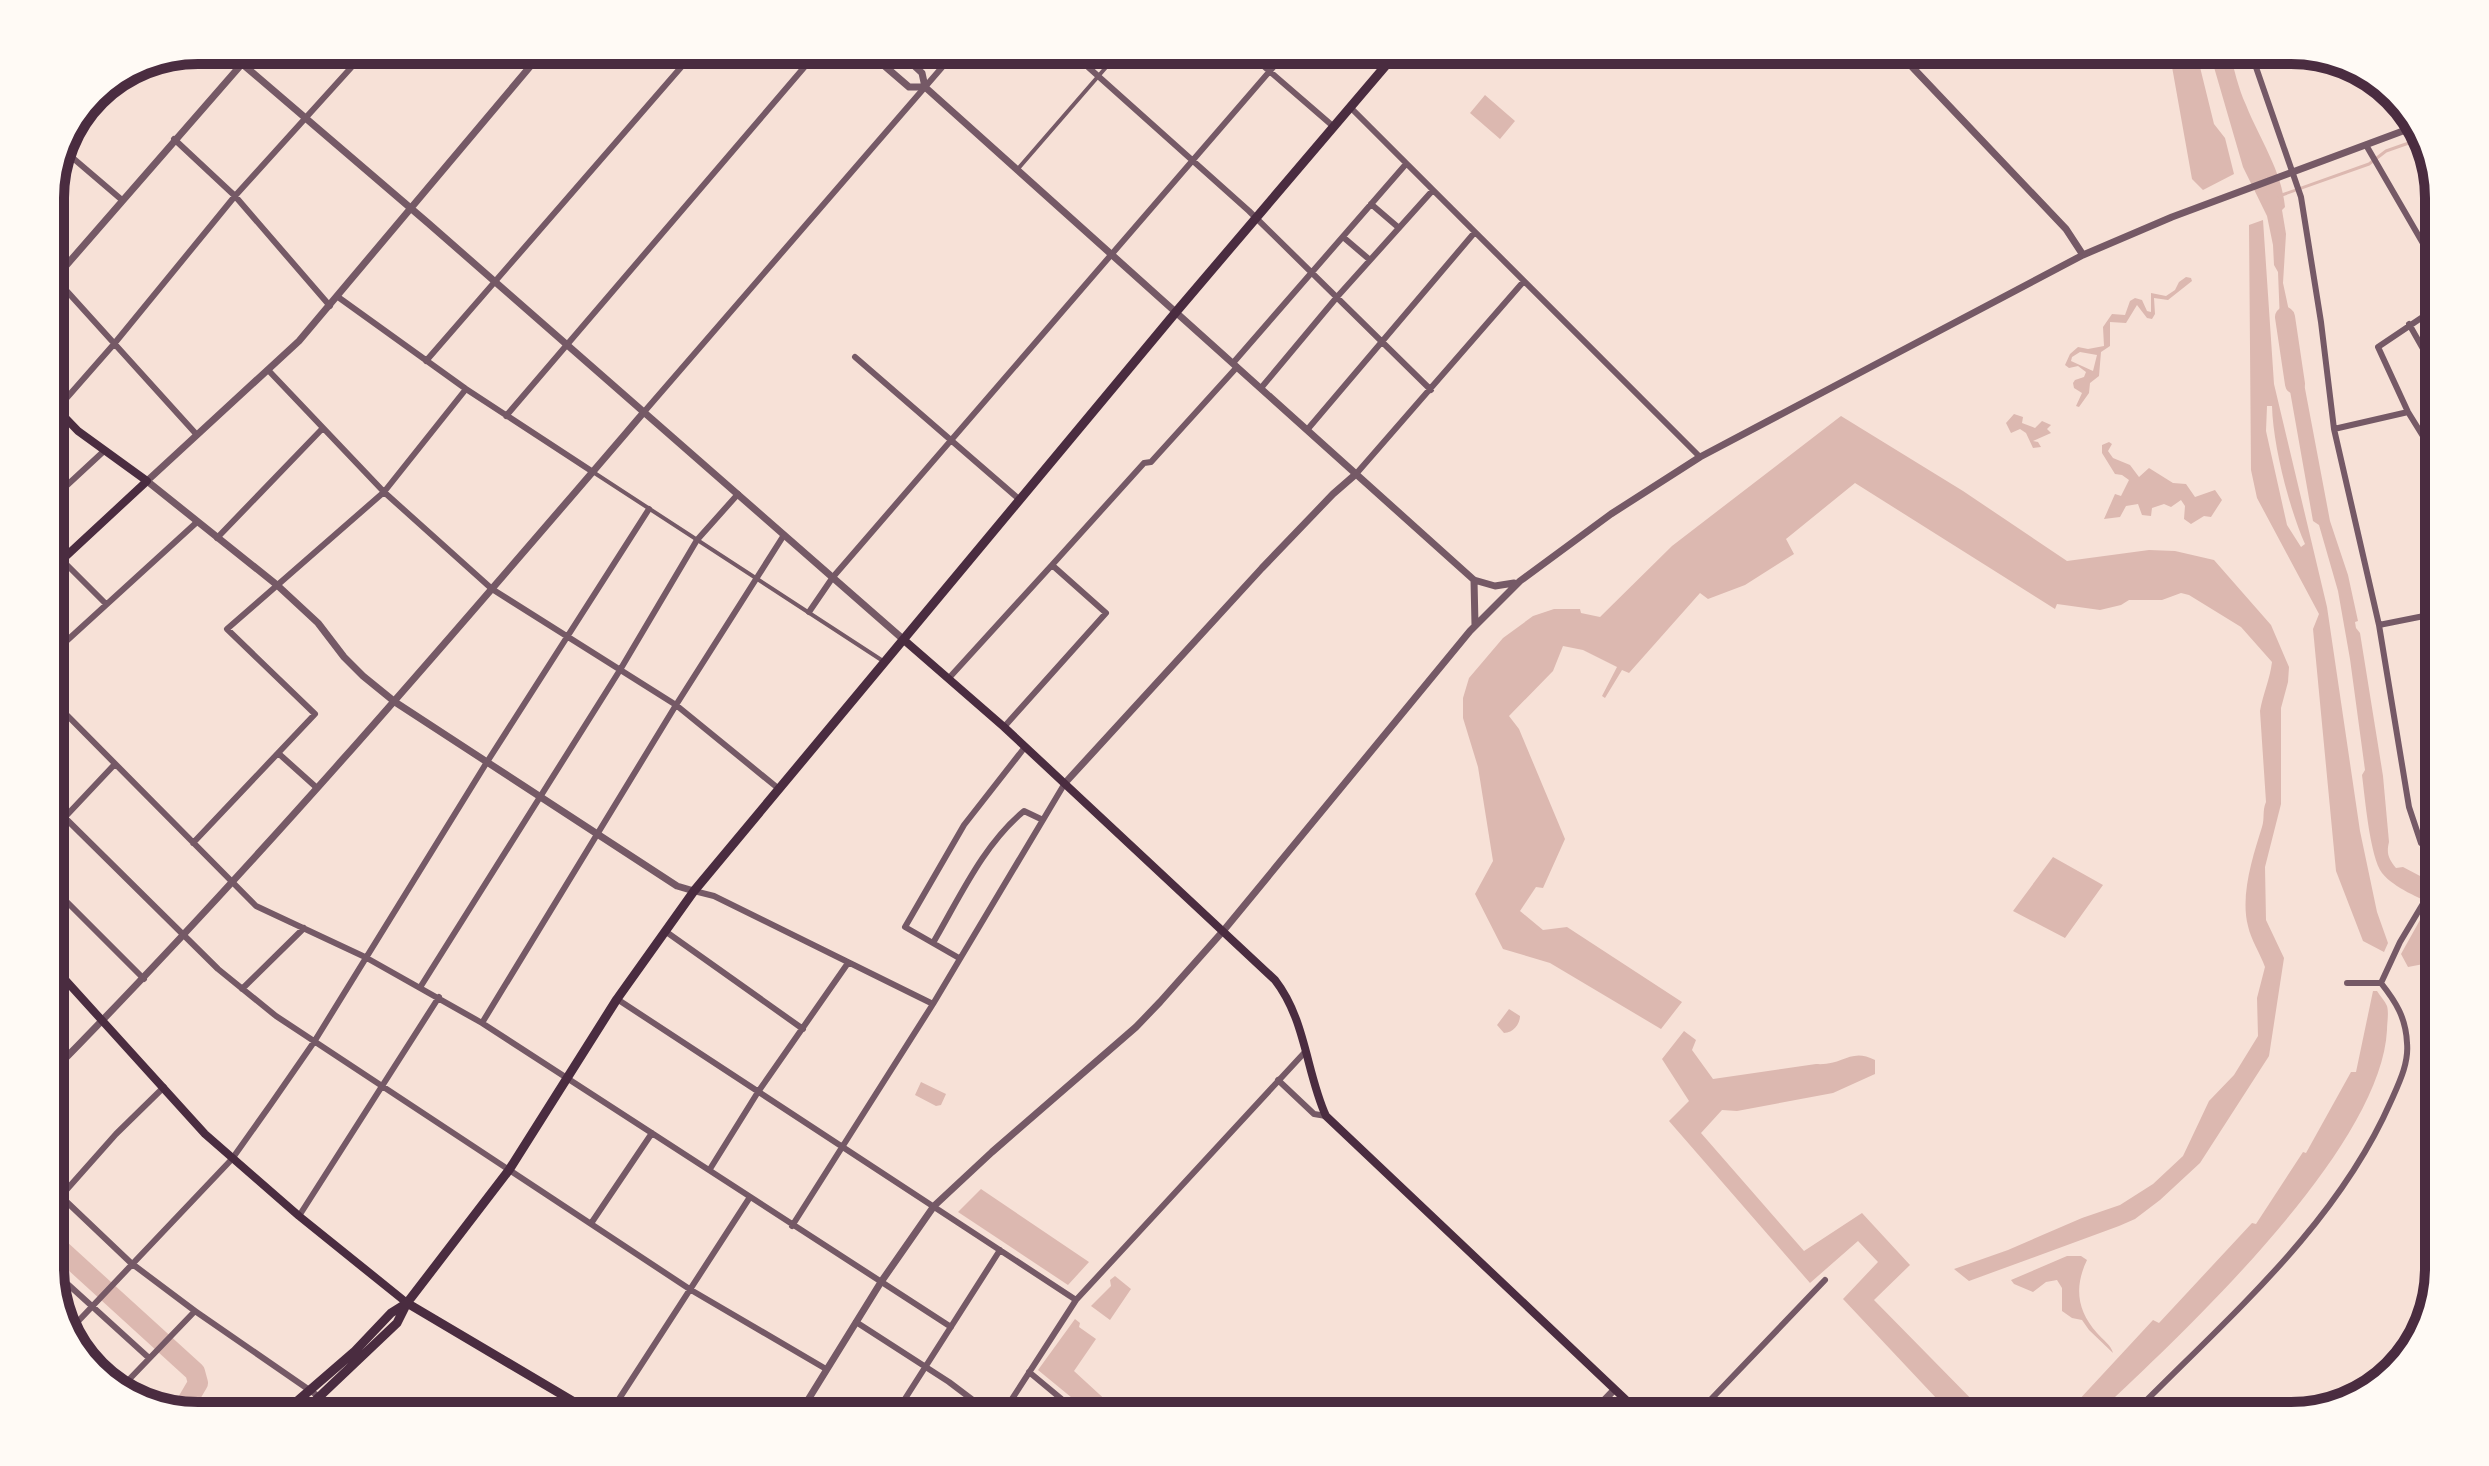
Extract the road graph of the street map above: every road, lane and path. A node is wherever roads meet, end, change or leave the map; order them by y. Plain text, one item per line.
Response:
1 (241, 64) joint
2 (354, 64) edge
3 (532, 64) edge
4 (684, 64) edge
5 (807, 64) edge
6 (882, 64) edge
7 (912, 64) edge
8 (945, 64) edge
9 (1085, 64) edge
10 (1109, 64) edge
11 (1261, 64) edge
12 (1277, 64) edge
13 (1387, 64) edge
14 (1909, 64) edge
15 (2255, 64) edge
16 (1270, 72) junction
17 (1098, 76) junction
18 (925, 87) junction
19 (1351, 108) junction
20 (306, 118) junction
21 (1334, 127) junction
22 (2405, 128) edge
23 (174, 139) junction
24 (2366, 145) junction
25 (71, 156) edge
26 (1193, 161) junction
27 (1406, 164) junction
28 (1017, 170) junction
29 (2293, 171) junction
30 (1433, 190) junction
31 (235, 196) junction
32 (122, 200) junction
33 (1371, 204) junction
34 (411, 208) junction
35 (1257, 218) junction
36 (1399, 228) junction
37 (1475, 232) junction
38 (1343, 237) junction
39 (2425, 247) edge
40 (2083, 255) junction
41 (1113, 256) junction
42 (1370, 260) junction
43 (64, 268) edge
44 (1312, 273) junction
45 (1524, 281) junction
46 (495, 282) junction
47 (64, 292) edge
48 (338, 297) junction
49 (1337, 297) junction
50 (330, 306) junction
51 (1176, 312) junction
52 (2425, 314) edge
53 (2409, 324) junction
54 (1382, 342) junction
55 (114, 344) junction
56 (565, 344) junction
57 (2425, 352) edge
58 (855, 357) dead end
59 (426, 361) junction
60 (1235, 365) junction
61 (269, 371) junction
62 (1261, 388) junction
63 (466, 389) junction
64 (1431, 390) junction
65 (64, 395) edge
66 (644, 412) junction
67 (2408, 412) junction
68 (506, 416) junction
69 (64, 417) edge
70 (322, 429) junction
71 (2334, 429) junction
72 (1307, 430) junction
73 (197, 435) junction
74 (2425, 438) edge
75 (951, 440) junction
76 (104, 451) junction
77 (1700, 457) junction
78 (593, 472) junction
79 (1356, 474) junction
80 (147, 481) junction
81 (64, 488) edge
82 (384, 492) junction
83 (738, 494) junction
84 (1020, 500) junction
85 (649, 509) junction
86 (197, 522) junction
87 (784, 535) junction
88 (217, 538) junction
89 (697, 540) junction
90 (64, 558) edge
91 (64, 562) edge
92 (1052, 565) junction
93 (755, 577) junction
94 (833, 577) junction
95 (1474, 580) junction
96 (1520, 581) junction
97 (277, 585) junction
98 (492, 589) junction
99 (106, 604) junction
100 (809, 612) junction
101 (2425, 616) edge
102 (1475, 625) junction
103 (2379, 625) junction
104 (568, 637) junction
105 (904, 640) junction
106 (64, 643) edge
107 (885, 662) junction
108 (620, 670) junction
109 (949, 678) junction
110 (395, 702) junction
111 (676, 705) junction
112 (64, 713) edge
113 (1004, 727) junction
114 (1025, 747) junction
115 (278, 753) junction
116 (487, 762) junction
117 (114, 765) junction
118 (1065, 783) junction
119 (317, 788) junction
120 (779, 789) junction
121 (540, 796) junction
122 (65, 818) joint
123 (1043, 820) junction
124 (598, 834) junction
125 (193, 843) junction
126 (2425, 847) edge
127 (232, 882) junction
128 (694, 891) junction
129 (64, 899) edge
130 (2425, 899) edge
131 (304, 928) junction
132 (1224, 930) junction
133 (665, 931) junction
134 (183, 935) junction
135 (933, 943) junction
136 (365, 957) junction
137 (959, 958) junction
138 (848, 963) junction
139 (64, 978) edge
140 (144, 979) junction
141 (2347, 983) dead end
142 (2381, 983) junction
143 (421, 986) junction
144 (242, 989) junction
145 (439, 997) junction
146 (617, 999) junction
147 (933, 1004) junction
148 (103, 1021) junction
149 (482, 1023) junction
150 (803, 1029) junction
151 (314, 1042) junction
152 (1305, 1052) junction
153 (64, 1060) edge
154 (569, 1077) junction
155 (1278, 1080) junction
156 (383, 1086) junction
157 (164, 1087) junction
158 (758, 1092) junction
159 (1326, 1116) junction
160 (652, 1133) junction
161 (841, 1147) junction
162 (232, 1159) junction
163 (710, 1169) junction
164 (509, 1170) junction
165 (64, 1193) edge
166 (750, 1197) junction
167 (64, 1199) edge
168 (934, 1206) junction
169 (299, 1216) junction
170 (592, 1222) junction
171 (792, 1226) junction
172 (1000, 1250) junction
173 (131, 1263) junction
174 (1825, 1280) dead end
175 (65, 1281) edge
176 (881, 1282) junction
177 (691, 1290) junction
178 (1076, 1300) junction
179 (407, 1303) junction
180 (93, 1306) junction
181 (195, 1311) junction
182 (856, 1322) junction
183 (76, 1323) edge
184 (951, 1327) junction
185 (149, 1358) junction
186 (925, 1367) junction
187 (826, 1369) junction
188 (1029, 1372) junction
189 (127, 1381) edge
190 (312, 1390) junction
191 (1614, 1390) junction
192 (321, 1397) junction
193 (297, 1402) edge
194 (315, 1402) edge
195 (328, 1402) edge
196 (574, 1402) edge
197 (617, 1402) edge
198 (806, 1402) edge
199 (903, 1402) edge
200 (974, 1402) edge
201 (1010, 1402) edge
202 (1065, 1402) edge
203 (1602, 1402) edge
204 (1627, 1402) edge
205 (1708, 1402) edge
206 (2145, 1402) edge

1 - 20 street
1 - 23 street
2 - 20 street
3 - 34 street
4 - 46 street
5 - 56 street
6 - 18 street
7 - 18 street
8 - 18 street
9 - 17 street
10 - 17 street
11 - 16 street
12 - 16 street
13 - 19 highway
14 - 40 street
15 - 29 street
16 - 21 street
16 - 26 street
17 - 26 street
17 - 28 street
18 - 28 street
18 - 66 street
19 - 21 highway
19 - 27 street
20 - 31 street
20 - 34 street
21 - 35 highway
22 - 24 street
23 - 31 street
23 - 32 street
24 - 29 street
24 - 39 street
25 - 32 street
26 - 35 street
26 - 41 street
27 - 30 street
27 - 33 street
28 - 41 street
29 - 40 street
29 - 71 street
30 - 36 street
30 - 37 street
31 - 50 street
31 - 55 street
32 - 43 street
33 - 36 street
33 - 38 street
34 - 46 street
34 - 48 street
35 - 44 street
35 - 51 highway
36 - 42 street
37 - 45 street
37 - 54 street
38 - 42 street
38 - 44 street
40 - 77 street
41 - 51 street
41 - 75 street
42 - 49 street
44 - 49 street
44 - 60 street
45 - 64 street
45 - 77 street
46 - 56 street
46 - 59 street
47 - 55 street
48 - 50 street
48 - 59 street
49 - 54 street
49 - 62 street
50 - 61 street
51 - 60 street
51 - 84 highway
52 - 53 street
53 - 57 street
53 - 67 street
54 - 64 street
54 - 72 street
55 - 65 street
55 - 73 street
56 - 66 street
56 - 68 street
58 - 75 street
59 - 63 street
60 - 62 street
60 - 92 street
61 - 70 street
61 - 73 street
62 - 72 street
63 - 68 street
63 - 82 street
64 - 79 street
66 - 78 street
66 - 83 street
67 - 71 street
67 - 74 street
68 - 78 street
69 - 76 main road
70 - 82 street
70 - 88 street
71 - 103 street
72 - 79 street
73 - 80 street
75 - 84 street
75 - 94 street
76 - 80 main road
76 - 81 street
77 - 96 street
78 - 85 street
78 - 98 street
79 - 95 street
79 - 118 street
80 - 86 street
80 - 90 main road
82 - 97 street
82 - 98 street
83 - 87 street
83 - 89 street
84 - 105 highway
85 - 89 street
85 - 104 street
86 - 88 street
86 - 99 street
87 - 93 street
87 - 94 street
88 - 97 street
89 - 93 street
89 - 108 street
91 - 99 street
92 - 109 street
92 - 113 street
93 - 100 street
93 - 111 street
94 - 100 street
94 - 105 street
95 - 96 street
95 - 102 street
96 - 102 street
97 - 110 street
97 - 115 street
98 - 104 street
98 - 110 street
99 - 106 street
100 - 107 street
101 - 103 street
102 - 132 street
103 - 126 street
104 - 108 street
104 - 116 street
105 - 107 highway
105 - 109 main road
107 - 120 highway
108 - 111 street
108 - 121 street
109 - 113 main road
110 - 116 street
110 - 119 street
111 - 120 street
111 - 124 street
112 - 117 street
113 - 114 main road
114 - 118 main road
114 - 135 street
115 - 119 street
115 - 125 street
116 - 121 street
116 - 136 street
117 - 122 street
117 - 125 street
118 - 123 street
118 - 132 main road
119 - 127 street
120 - 128 highway
121 - 124 street
121 - 143 street
122 - 134 street
123 - 135 street
123 - 137 street
124 - 128 street
124 - 149 street
125 - 127 street
127 - 131 street
127 - 134 street
128 - 133 highway
128 - 138 street
129 - 140 street
130 - 142 street
131 - 136 street
131 - 144 street
132 - 152 main road
132 - 168 street
133 - 146 highway
133 - 150 street
134 - 140 street
134 - 144 street
135 - 137 street
136 - 143 street
136 - 151 street
137 - 147 street
138 - 147 street
138 - 150 street
139 - 148 main road
140 - 148 street
141 - 142 street
142 - 206 street
143 - 145 street
144 - 151 street
145 - 149 street
145 - 156 street
146 - 154 highway
146 - 158 street
147 - 161 street
148 - 153 street
148 - 157 main road
149 - 154 street
150 - 158 street
151 - 156 street
151 - 162 street
152 - 155 street
152 - 159 main road
154 - 160 street
154 - 164 highway
155 - 159 street
155 - 178 street
156 - 164 street
156 - 169 street
157 - 162 main road
157 - 165 street
158 - 161 street
158 - 163 street
159 - 191 main road
160 - 163 street
160 - 170 street
161 - 168 street
161 - 171 street
162 - 169 main road
162 - 173 street
163 - 166 street
164 - 170 street
164 - 179 highway
166 - 171 street
166 - 177 street
167 - 173 street
168 - 172 street
168 - 176 street
169 - 179 main road
170 - 177 street
171 - 176 street
172 - 178 street
172 - 184 street
173 - 180 street
173 - 181 street
174 - 205 street
175 - 180 street
176 - 182 street
176 - 184 street
177 - 187 street
177 - 197 street
178 - 188 street
179 - 190 highway
179 - 192 highway
179 - 196 highway
180 - 183 street
180 - 185 street
181 - 185 street
181 - 190 street
182 - 186 street
182 - 187 street
184 - 186 street
185 - 189 street
186 - 199 street
186 - 200 street
187 - 198 street
188 - 201 street
188 - 202 street
190 - 192 street
190 - 193 highway
191 - 203 street
191 - 204 main road
192 - 194 highway
192 - 195 street

